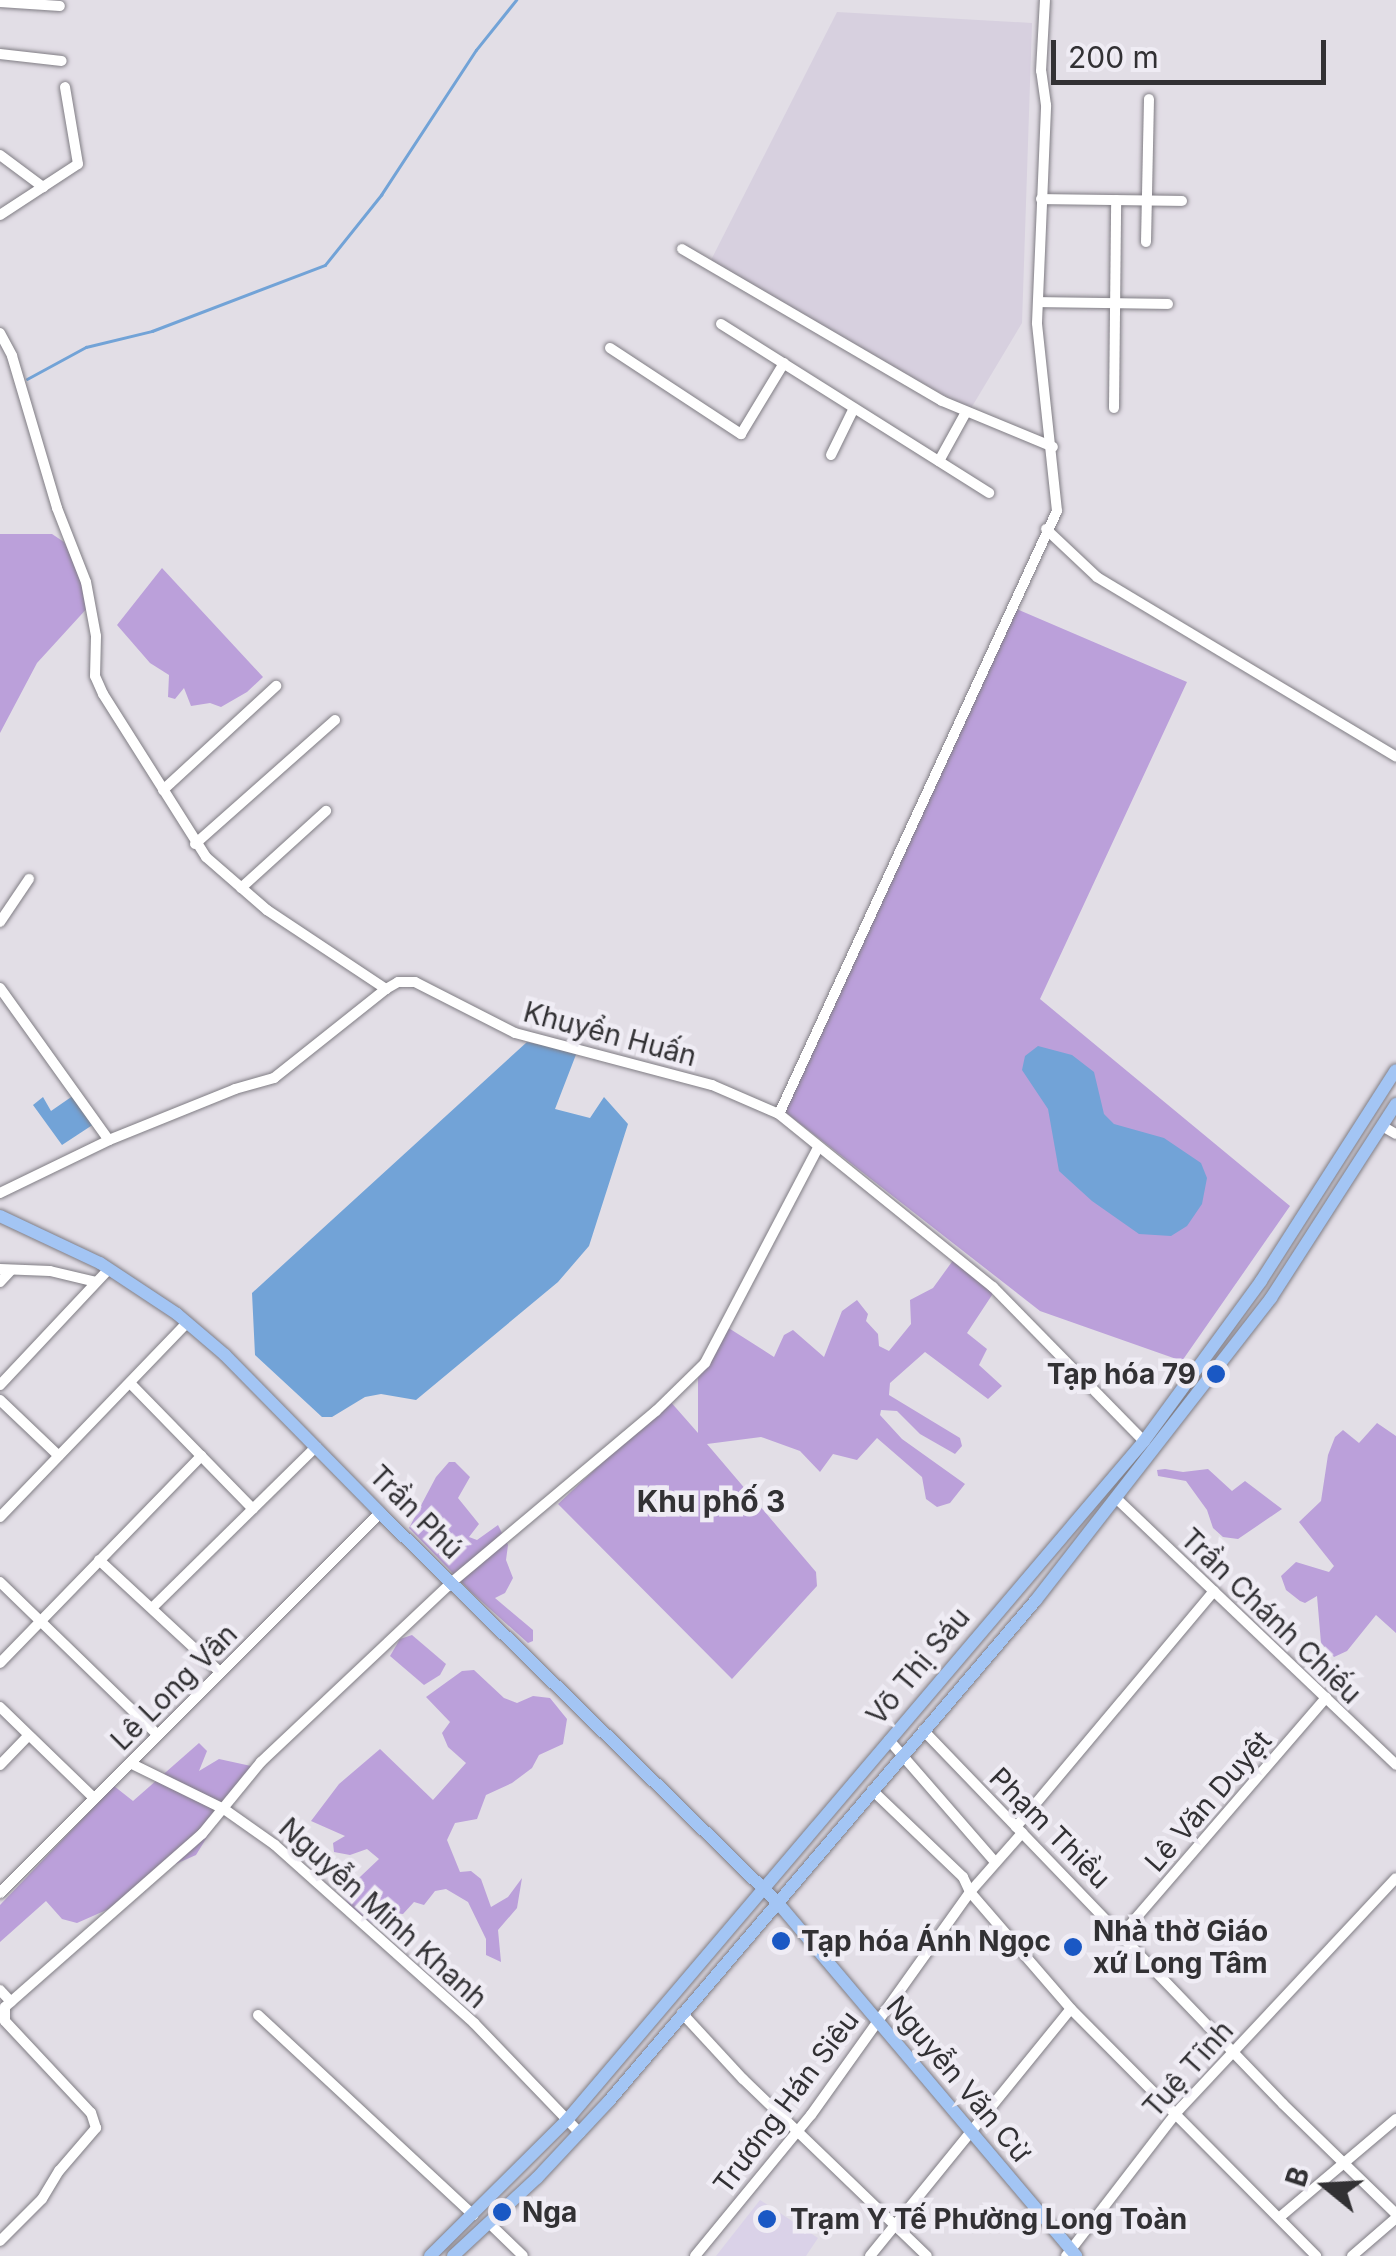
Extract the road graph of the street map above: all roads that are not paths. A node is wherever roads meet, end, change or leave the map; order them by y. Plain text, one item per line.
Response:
1 (1045, 0) edge
2 (0, 2) edge
3 (60, 6) dead end
4 (0, 54) edge
5 (62, 61) dead end
6 (65, 87) dead end
7 (1150, 98) dead end
8 (0, 154) edge
9 (43, 187) junction
10 (1042, 199) junction
11 (1116, 200) junction
12 (1147, 200) junction
13 (1182, 201) dead end
14 (0, 216) edge
15 (1146, 242) dead end
16 (682, 249) dead end
17 (1038, 302) junction
18 (1114, 303) junction
19 (1168, 304) dead end
20 (722, 324) dead end
21 (0, 333) edge
22 (610, 348) dead end
23 (784, 363) junction
24 (854, 408) junction
25 (1114, 408) dead end
26 (966, 412) junction
27 (1053, 447) junction
28 (831, 455) dead end
29 (938, 460) junction
30 (989, 493) dead end
31 (1046, 529) junction
32 (276, 686) dead end
33 (335, 720) dead end
34 (1396, 758) edge
35 (162, 790) junction
36 (326, 811) dead end
37 (196, 844) junction
38 (29, 879) dead end
39 (241, 888) junction
40 (0, 922) edge
41 (0, 988) edge
42 (386, 990) junction
43 (1396, 1070) edge
44 (1396, 1104) edge
45 (779, 1114) junction
46 (1382, 1126) junction
47 (1396, 1134) edge
48 (109, 1140) junction
49 (818, 1148) junction
50 (0, 1193) edge
51 (0, 1216) edge
52 (109, 1268) junction
53 (6, 1270) edge
54 (0, 1282) edge
55 (96, 1282) junction
56 (187, 1322) junction
57 (130, 1383) junction
58 (0, 1385) edge
59 (0, 1400) edge
60 (1144, 1440) junction
61 (316, 1447) junction
62 (1156, 1450) junction
63 (59, 1456) junction
64 (201, 1456) junction
65 (1116, 1498) junction
66 (3, 1509) edge
67 (252, 1509) junction
68 (380, 1513) junction
69 (99, 1560) junction
70 (0, 1582) edge
71 (452, 1582) junction
72 (1214, 1592) junction
73 (152, 1608) junction
74 (40, 1622) junction
75 (0, 1663) edge
76 (220, 1672) junction
77 (1326, 1698) junction
78 (0, 1707) edge
79 (923, 1730) junction
80 (158, 1735) junction
81 (28, 1736) junction
82 (890, 1740) junction
83 (1396, 1746) edge
84 (901, 1754) junction
85 (1386, 1756) junction
86 (130, 1763) junction
87 (0, 1765) edge
88 (1396, 1766) edge
89 (872, 1790) junction
90 (94, 1798) junction
91 (224, 1809) junction
92 (1019, 1830) junction
93 (995, 1862) junction
94 (1396, 1878) edge
95 (762, 1892) junction
96 (970, 1892) junction
97 (0, 1893) edge
98 (778, 1903) junction
99 (1123, 1933) junction
100 (0, 1990) edge
101 (11, 2002) junction
102 (1071, 2009) junction
103 (682, 2012) junction
104 (258, 2016) dead end
105 (878, 2022) junction
106 (1232, 2050) junction
107 (1177, 2112) junction
108 (1396, 2119) edge
109 (567, 2120) junction
110 (797, 2132) junction
111 (580, 2133) junction
112 (972, 2133) junction
113 (1346, 2165) junction
114 (473, 2214) junction
115 (1396, 2216) edge
116 (1280, 2217) junction
117 (489, 2223) junction
118 (895, 2226) junction
119 (0, 2241) edge
120 (1071, 2254) edge
121 (430, 2256) edge
122 (454, 2256) edge
123 (522, 2256) edge
124 (695, 2256) edge
125 (870, 2256) edge
126 (927, 2256) edge
127 (1316, 2256) edge
128 (1352, 2256) edge

1 - 10 street
2 - 3 street
4 - 5 street
6 - 9 street
7 - 12 street
8 - 9 street
9 - 14 street
10 - 11 street
10 - 17 street
11 - 12 street
11 - 18 street
12 - 13 street
12 - 15 street
16 - 26 street
17 - 18 street
17 - 27 street
18 - 19 street
18 - 25 street
20 - 23 street
21 - 35 street
22 - 23 street
23 - 24 street
24 - 28 street
24 - 29 street
26 - 27 street
26 - 29 street
27 - 31 street
29 - 30 street
31 - 34 street
31 - 45 street
32 - 35 street
33 - 37 street
35 - 37 street
36 - 39 street
37 - 39 street
38 - 40 street
39 - 42 street
41 - 48 street
42 - 45 street, Khuyển Huấn
42 - 48 street
43 - 60 main road, Võ Thị Sáu
44 - 46 main road, Võ Thị Sáu
45 - 49 street, Khuyển Huấn
46 - 47 street
46 - 62 main road, Võ Thị Sáu
48 - 50 street
49 - 60 street, Khuyển Huấn
49 - 71 street
51 - 52 main road, Trần Phú
52 - 55 street
52 - 56 main road, Trần Phú
53 - 54 street
53 - 55 street
55 - 58 street
56 - 57 street
56 - 61 main road, Trần Phú
57 - 63 street
57 - 64 street
59 - 63 street
60 - 62 main road
60 - 82 main road, Võ Thị Sáu
61 - 67 street
61 - 68 main road, Trần Phú
62 - 65 main road, Võ Thị Sáu
63 - 66 street
64 - 67 street
64 - 69 street
65 - 72 street, Trần Chánh Chiếu
65 - 79 main road, Võ Thị Sáu
67 - 73 street
68 - 71 main road, Trần Phú
68 - 76 street, Lê Long Vân
69 - 73 street
69 - 74 street
70 - 74 street
71 - 91 street
71 - 95 main road, Trần Phú
72 - 77 street, Trần Chánh Chiếu
72 - 92 street, Trương Hán Siêu
73 - 76 street
74 - 75 street
74 - 80 street
76 - 80 street, Lê Long Vân
77 - 85 street, Trần Chánh Chiếu
77 - 99 street, Lê Văn Duyệt
78 - 81 street
79 - 84 main road, Võ Thị Sáu
79 - 92 street, Phạm Thiều
80 - 86 street, Lê Long Vân
81 - 87 street
81 - 90 street
82 - 84 street
82 - 95 main road, Võ Thị Sáu
83 - 85 street
84 - 89 main road, Võ Thị Sáu
84 - 93 street
85 - 88 street, Trần Chánh Chiếu
86 - 90 street, Lê Long Vân
86 - 91 street, Nguyễn Minh Khanh
89 - 96 street
89 - 98 main road, Võ Thị Sáu
90 - 97 street, Lê Long Vân
91 - 101 street
91 - 109 street, Nguyễn Minh Khanh
92 - 93 street, Trương Hán Siêu
92 - 99 street, Phạm Thiều
93 - 96 street, Trương Hán Siêu
94 - 106 street, Tuệ Tĩnh
95 - 98 main road, Nguyễn Văn Cừ
95 - 109 main road, Võ Thị Sáu
96 - 102 street
96 - 105 street, Trương Hán Siêu
98 - 103 main road, Võ Thị Sáu
98 - 105 main road, Nguyễn Văn Cừ
99 - 106 street, Phạm Thiều
100 - 101 street
101 - 119 street
102 - 107 street
102 - 112 street
103 - 110 street
103 - 111 main road, Võ Thị Sáu
104 - 114 street
105 - 110 street, Trương Hán Siêu
105 - 112 main road, Nguyễn Văn Cừ
106 - 107 street, Tuệ Tĩnh
106 - 113 street, Phạm Thiều
107 - 116 street
107 - 120 street, Tuệ Tĩnh
108 - 113 street
109 - 111 street, Nguyễn Minh Khanh
109 - 114 main road, Võ Thị Sáu
110 - 118 street
110 - 124 street, Trương Hán Siêu
111 - 117 main road, Võ Thị Sáu
112 - 118 street
112 - 120 main road, Nguyễn Văn Cừ
113 - 115 street, Phạm Thiều
113 - 116 street
114 - 121 main road, Võ Thị Sáu
115 - 128 street
116 - 127 street
117 - 122 main road, Võ Thị Sáu
117 - 123 street
118 - 125 street
118 - 126 street

